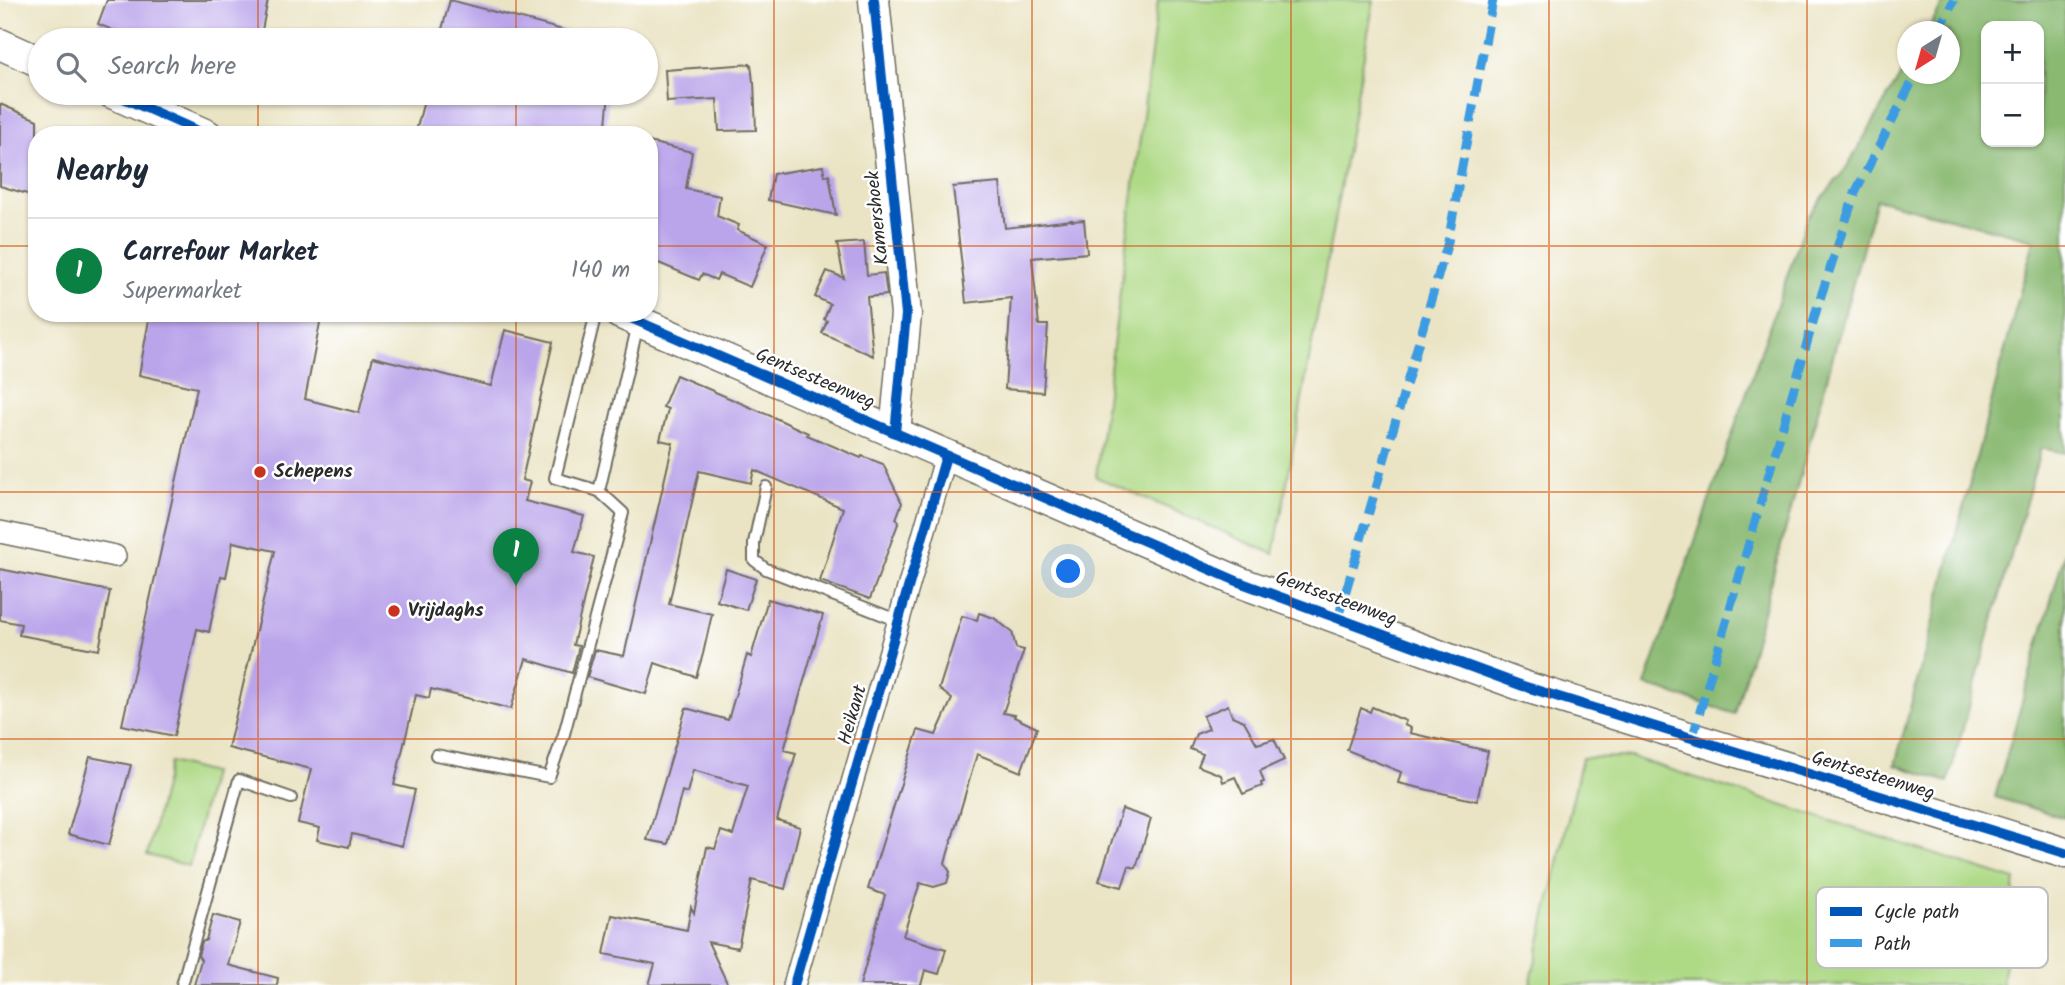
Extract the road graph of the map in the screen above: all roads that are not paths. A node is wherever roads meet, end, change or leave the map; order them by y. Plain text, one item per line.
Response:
1 (874, 0) edge
2 (0, 44) edge
3 (28, 57) edge
4 (139, 105) edge
5 (187, 126) edge
6 (594, 322) edge
7 (627, 322) edge
8 (640, 322) edge
9 (895, 433) junction
10 (946, 456) junction
11 (766, 487) dead end
12 (600, 491) junction
13 (0, 532) edge
14 (115, 556) dead end
15 (899, 621) junction
16 (436, 755) dead end
17 (291, 798) dead end
18 (2065, 853) edge
19 (182, 985) edge
20 (794, 985) edge

1 - 9 main road, Kamershoek
2 - 3 main road
4 - 5 main road
6 - 12 lane
7 - 12 lane
8 - 9 main road, Gentsesteenweg
9 - 10 main road, Gentsesteenweg
10 - 15 street, Heikant
10 - 18 main road, Gentsesteenweg
11 - 15 lane
12 - 16 lane
13 - 14 street
15 - 20 street, Heikant
17 - 19 lane

